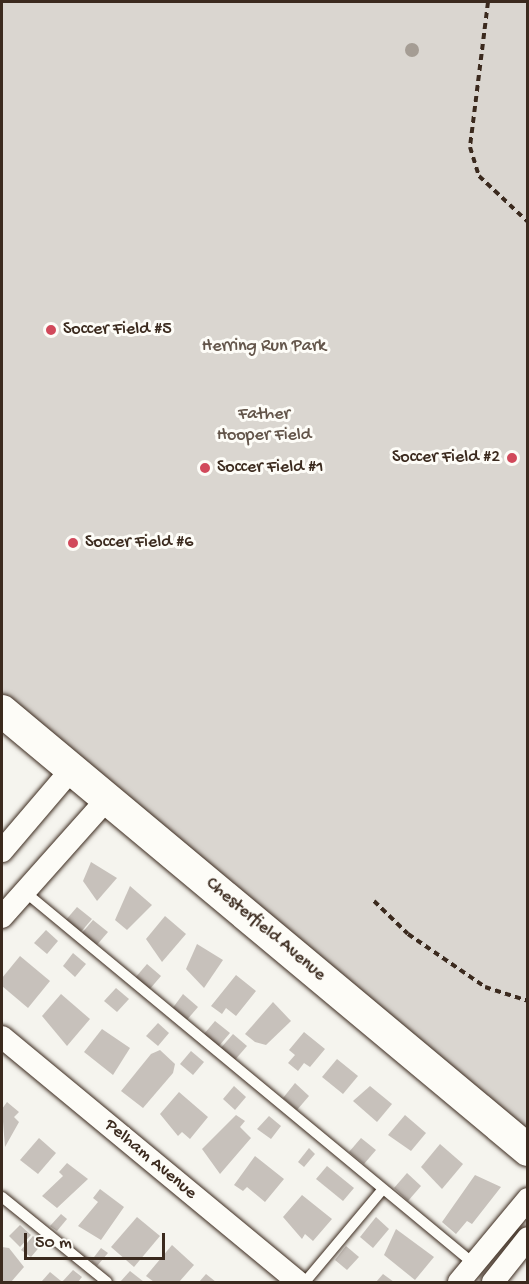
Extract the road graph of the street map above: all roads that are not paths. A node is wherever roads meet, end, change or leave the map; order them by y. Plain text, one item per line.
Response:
1 (2, 711) edge
2 (71, 770) junction
3 (108, 799) junction
4 (2, 851) edge
5 (25, 892) junction
6 (2, 917) edge
7 (2, 1037) edge
8 (528, 1149) edge
9 (383, 1189) junction
10 (2, 1197) edge
11 (528, 1199) edge
12 (528, 1238) edge
13 (474, 1264) junction
14 (107, 1282) edge
15 (298, 1282) edge
16 (305, 1282) edge
17 (459, 1282) edge
18 (493, 1282) edge

1 - 2 street, Chesterfield Avenue
2 - 3 street, Chesterfield Avenue
2 - 4 street
3 - 5 street
3 - 8 street, Chesterfield Avenue
5 - 6 street
5 - 9 lane
7 - 15 street, Pelham Avenue
9 - 13 lane
9 - 16 lane
10 - 14 lane
11 - 13 street
12 - 18 street
13 - 17 street

